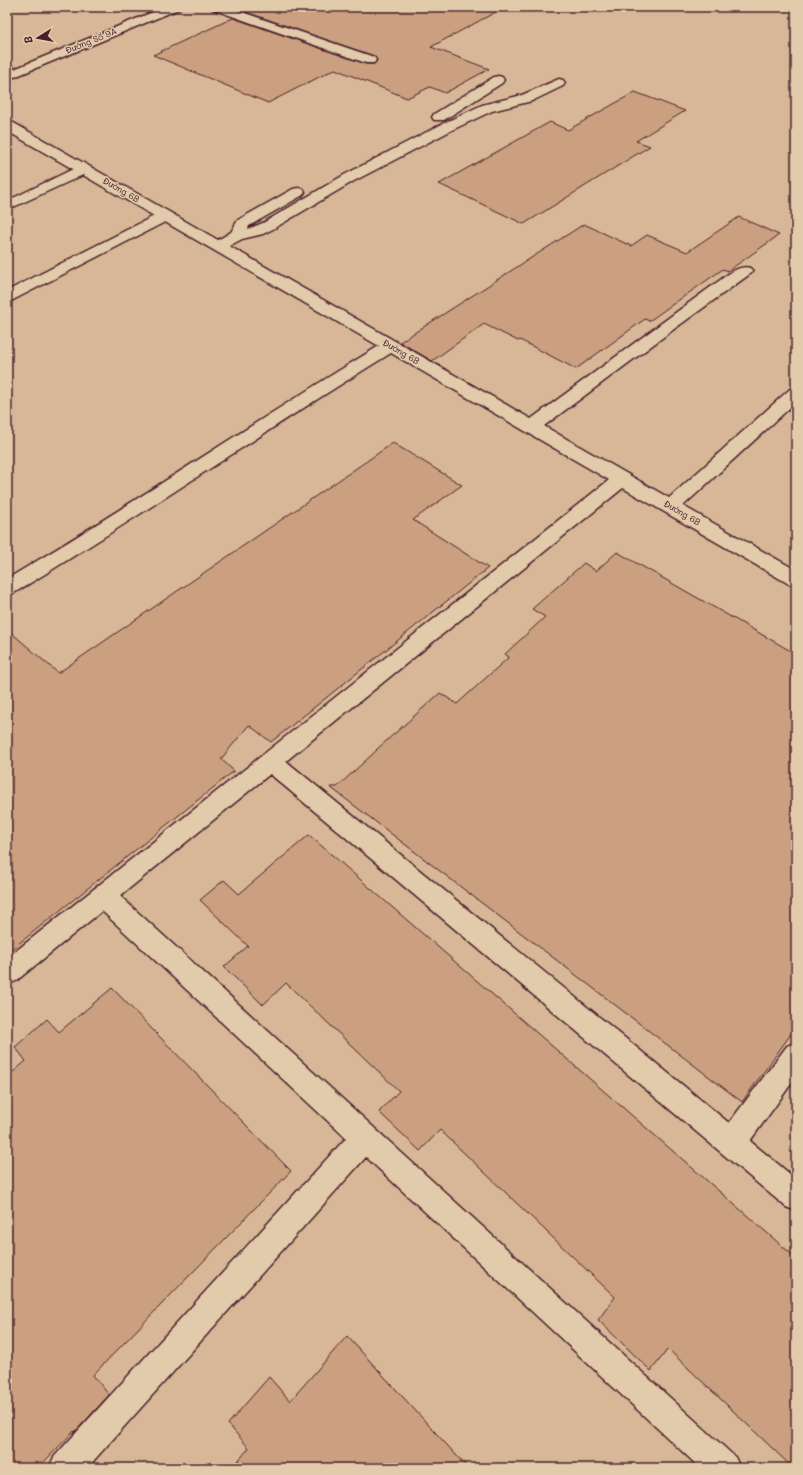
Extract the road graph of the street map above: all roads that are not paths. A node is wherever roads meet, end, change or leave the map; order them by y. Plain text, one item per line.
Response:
1 (175, 7) edge
2 (216, 7) edge
3 (370, 60) dead end
4 (7, 76) edge
5 (498, 80) dead end
6 (559, 83) dead end
7 (7, 125) edge
8 (84, 169) junction
9 (7, 206) edge
10 (165, 216) junction
11 (237, 235) junction
12 (218, 247) junction
13 (745, 271) dead end
14 (7, 297) edge
15 (391, 346) junction
16 (796, 393) edge
17 (532, 427) junction
18 (622, 479) junction
19 (670, 506) junction
20 (796, 579) edge
21 (7, 588) edge
22 (270, 761) junction
23 (103, 896) junction
24 (7, 973) edge
25 (796, 1055) edge
26 (365, 1138) junction
27 (731, 1143) junction
28 (796, 1197) edge
29 (65, 1468) edge
30 (724, 1468) edge

1 - 4 street, Đường Số 9A
2 - 3 street
5 - 11 street
6 - 11 street
7 - 8 street, Đường 6B
8 - 9 street
8 - 10 street, Đường 6B
10 - 12 street, Đường 6B
10 - 14 street
11 - 12 street
12 - 15 street, Đường 6B
13 - 17 street
15 - 17 street, Đường 6B
15 - 21 street
16 - 19 street
17 - 18 street, Đường 6B
18 - 19 street, Đường 6B
18 - 22 street
19 - 20 street, Đường 6B
22 - 23 street
22 - 27 street
23 - 24 street
23 - 26 street
25 - 27 street
26 - 29 street
26 - 30 street
27 - 28 street

